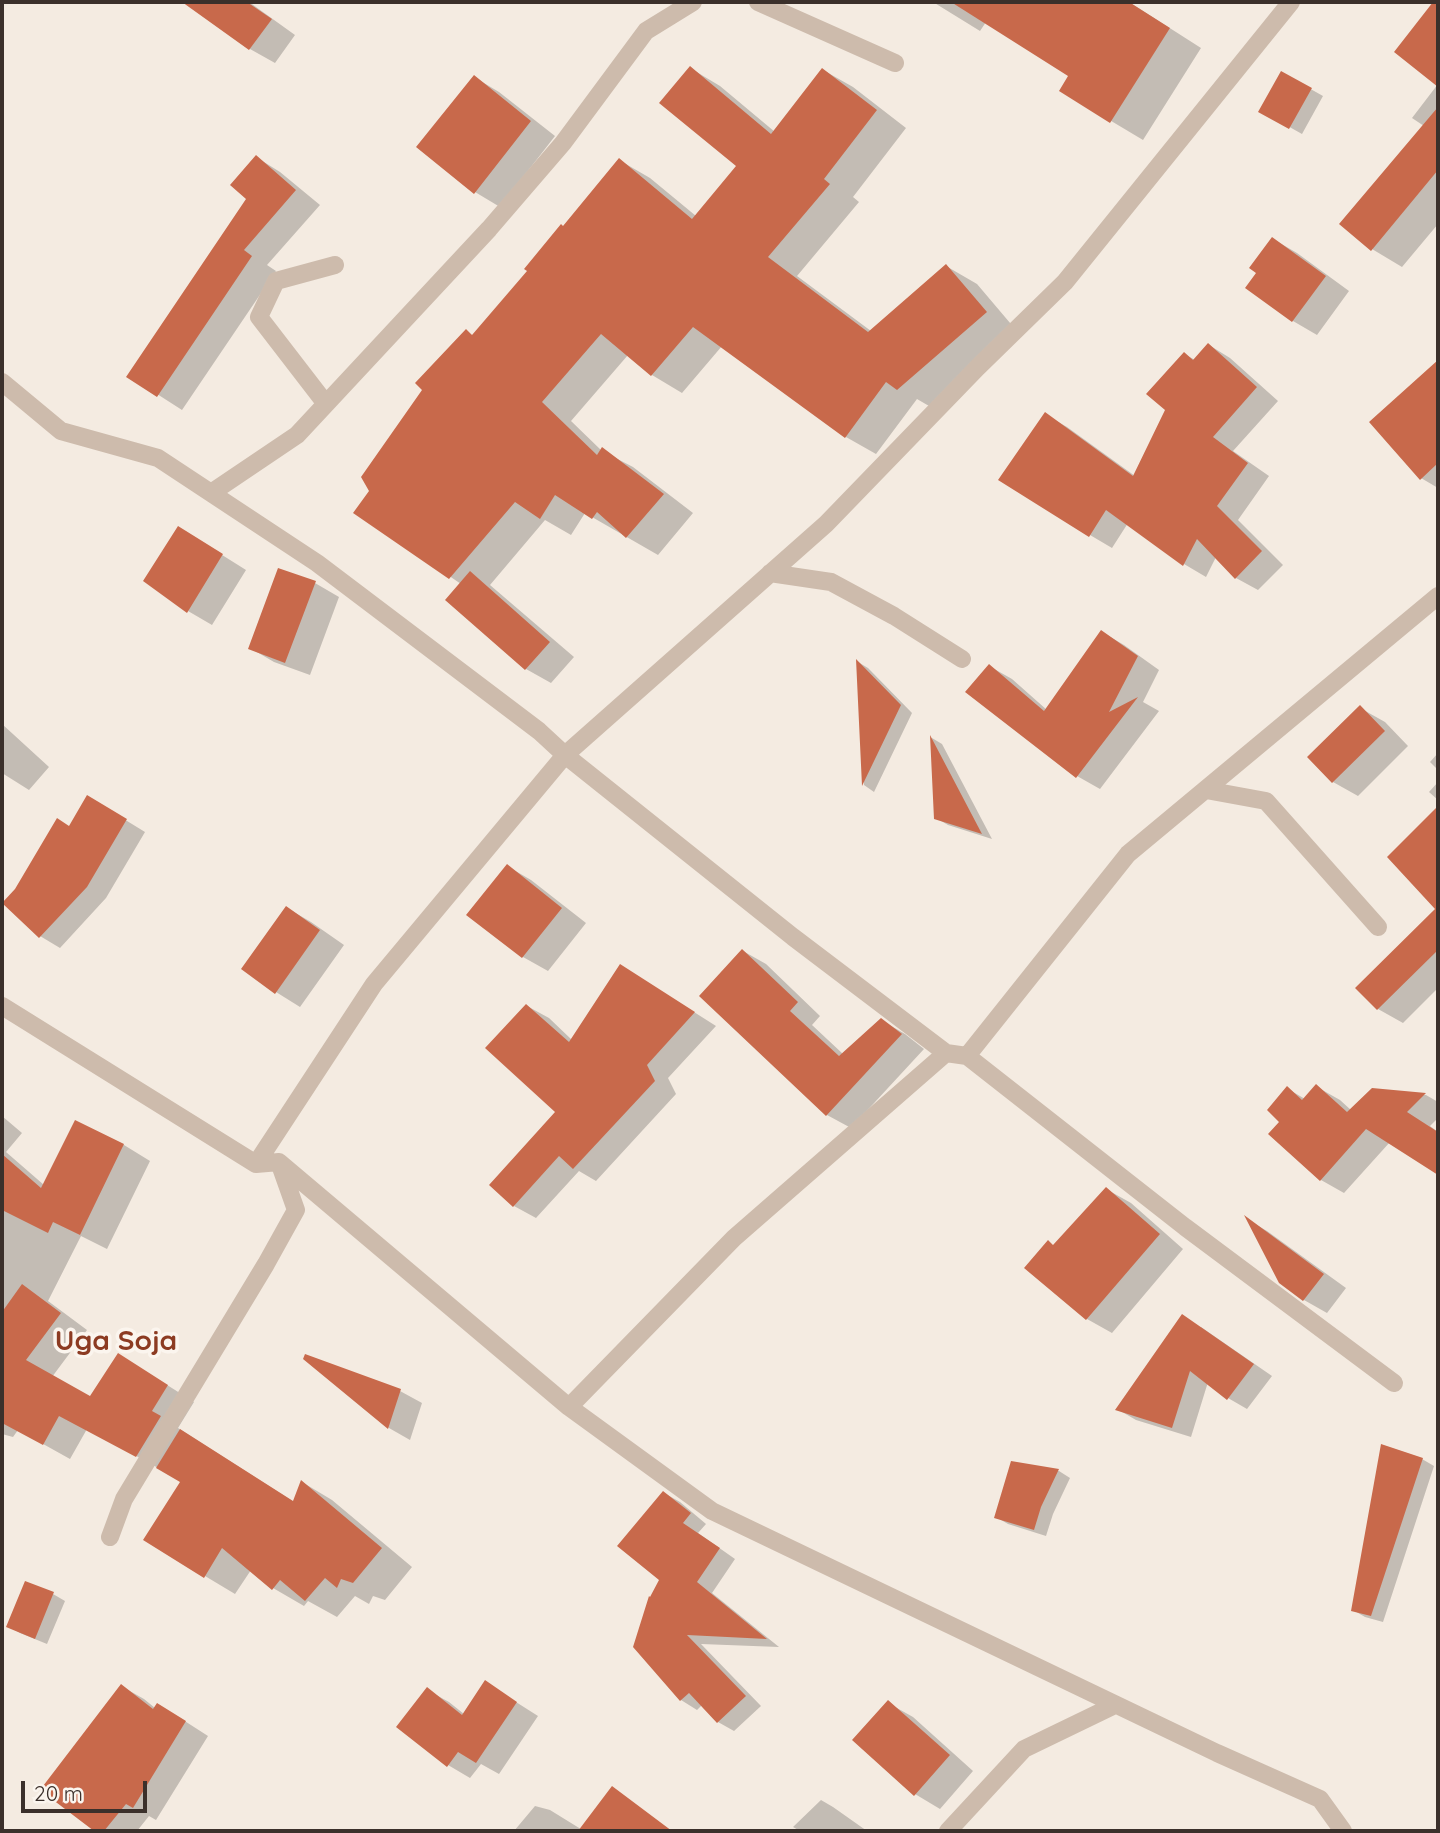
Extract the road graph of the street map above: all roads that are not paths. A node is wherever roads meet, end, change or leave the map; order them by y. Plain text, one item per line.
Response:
1 (693, 2) edge
2 (758, 2) edge
3 (1291, 2) edge
4 (895, 62) dead end
5 (335, 265) dead end
6 (2, 382) edge
7 (326, 404) junction
8 (211, 493) junction
9 (770, 573) junction
10 (1438, 596) edge
11 (962, 659) dead end
12 (565, 755) junction
13 (1206, 790) junction
14 (1378, 927) dead end
15 (2, 1006) edge
16 (946, 1053) junction
17 (967, 1056) junction
18 (279, 1162) junction
19 (256, 1164) junction
20 (1394, 1383) dead end
21 (569, 1407) junction
22 (110, 1537) dead end
23 (1115, 1705) junction
24 (948, 1831) edge
25 (1343, 1831) edge

1 - 7 street
2 - 4 street
3 - 9 street
5 - 7 street
6 - 8 street
7 - 8 street
8 - 12 street
9 - 11 street
9 - 12 street
10 - 13 street
12 - 16 street
12 - 19 street
13 - 14 street
13 - 17 street
15 - 19 street
16 - 17 street
16 - 21 street
17 - 20 street
18 - 19 street
18 - 21 street
18 - 22 street
21 - 23 street
23 - 24 street
23 - 25 street

